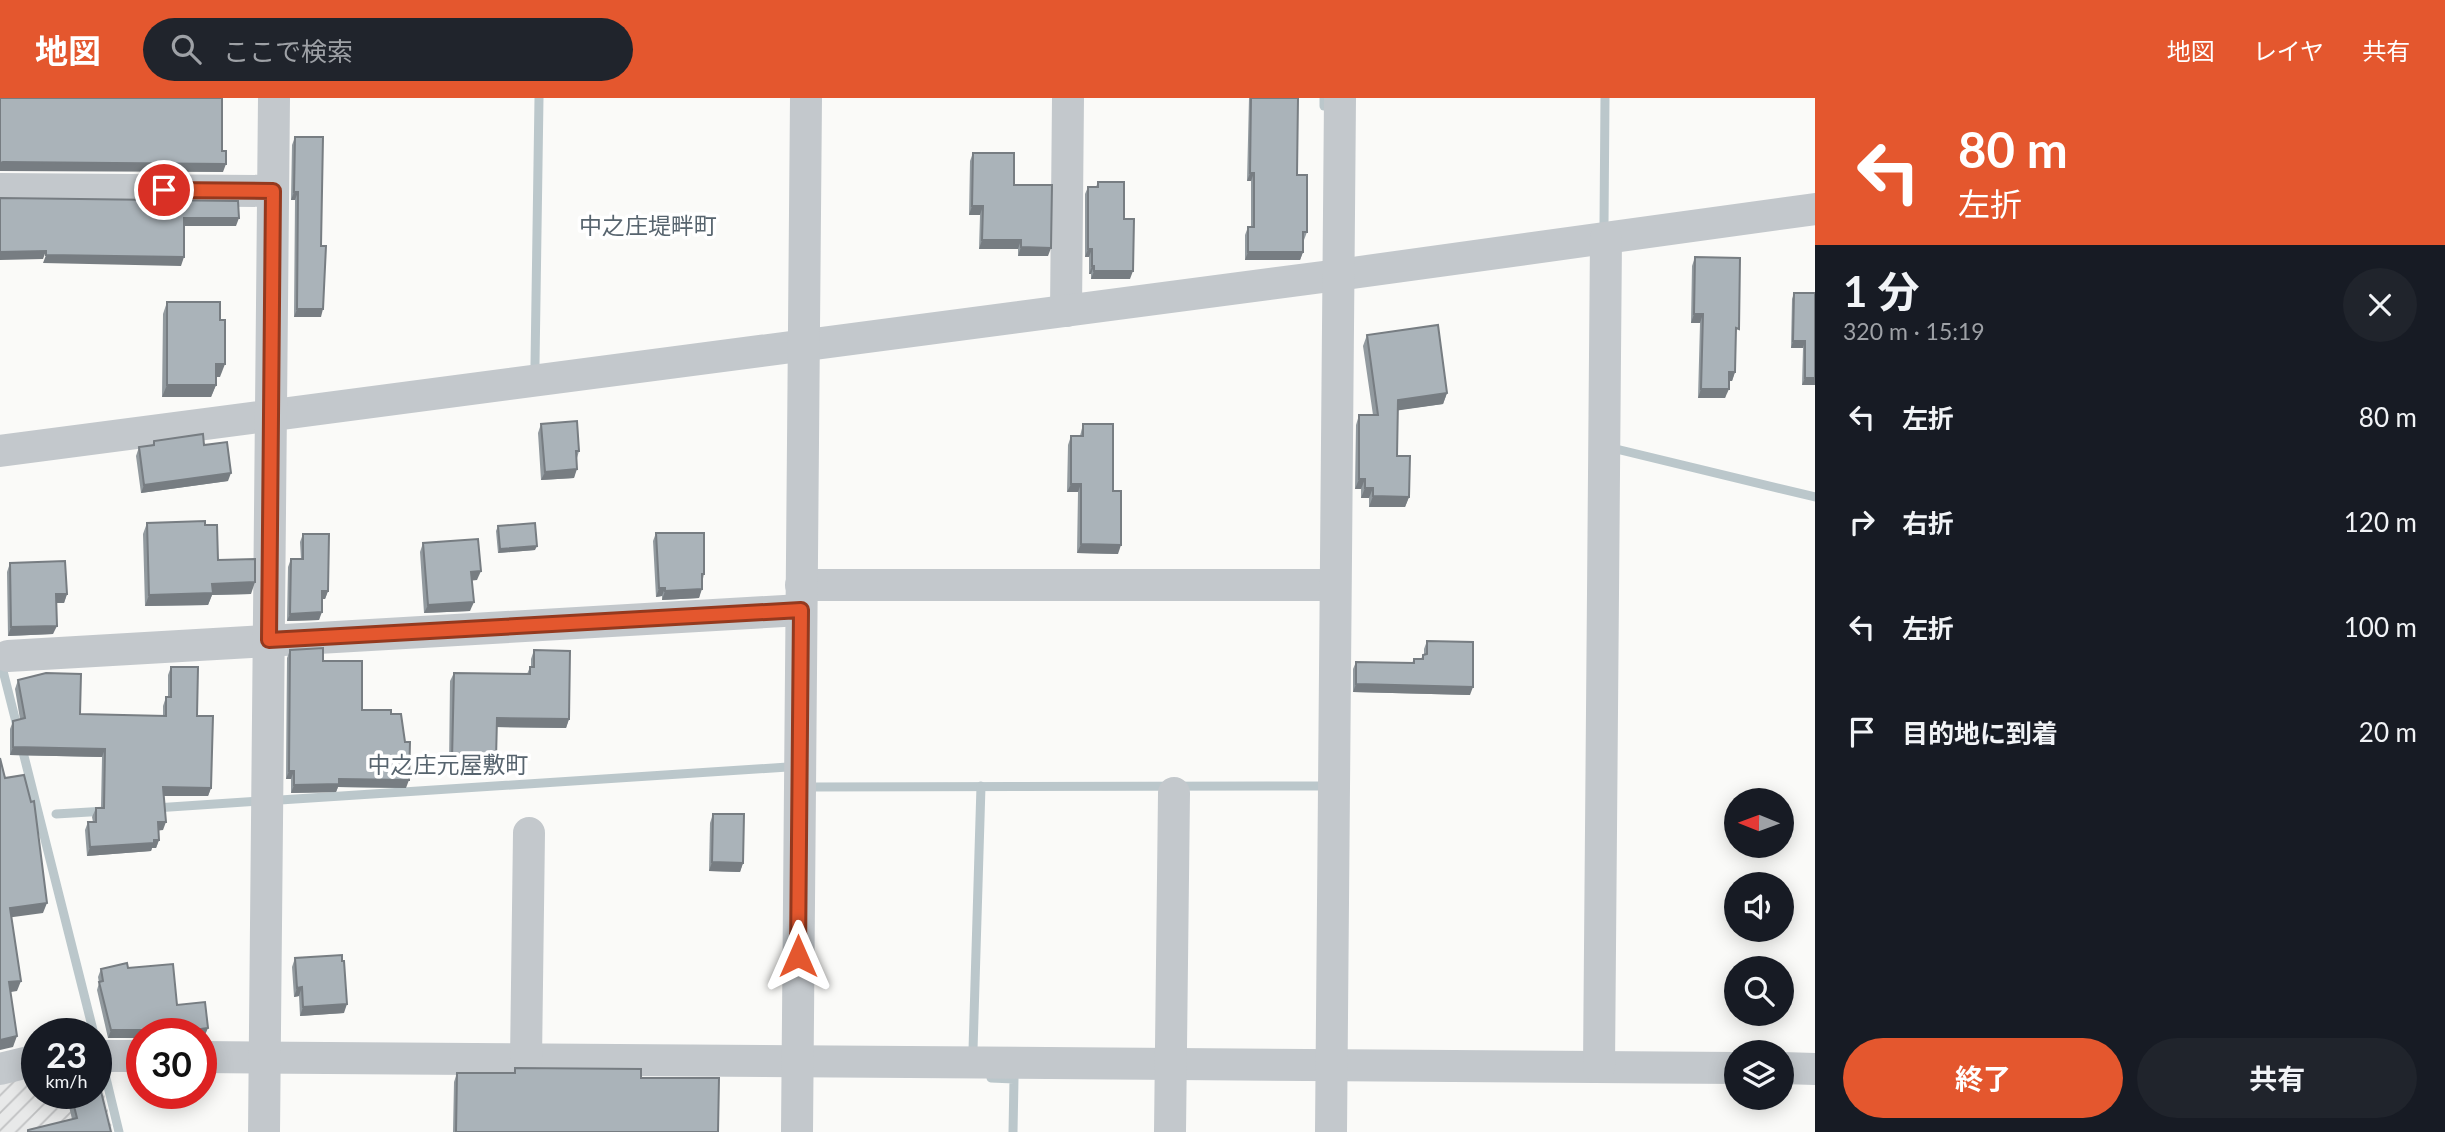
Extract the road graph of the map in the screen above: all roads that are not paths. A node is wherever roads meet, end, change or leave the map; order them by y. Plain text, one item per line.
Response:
1 (274, 98) edge
2 (806, 98) edge
3 (1068, 98) edge
4 (1340, 98) edge
5 (0, 189) edge
6 (273, 191) junction
7 (1815, 209) edge
8 (1606, 238) junction
9 (1338, 275) junction
10 (1066, 311) junction
11 (803, 346) junction
12 (272, 416) junction
13 (0, 451) edge
14 (1335, 585) junction
15 (801, 598) junction
16 (269, 640) junction
17 (8, 656) dead end
18 (1174, 793) dead end
19 (529, 833) dead end
20 (217, 1057) edge
21 (265, 1058) junction
22 (526, 1060) junction
23 (797, 1062) junction
24 (21, 1064) edge
25 (1171, 1065) junction
26 (1331, 1066) junction
27 (1599, 1067) junction
28 (1724, 1068) edge
29 (1794, 1068) edge
30 (0, 1069) edge
31 (1815, 1069) edge
32 (264, 1132) edge
33 (797, 1132) edge
34 (1170, 1132) edge
35 (1331, 1132) edge

1 - 6 street
2 - 11 street
3 - 10 street
4 - 9 street
5 - 6 street
6 - 12 street
7 - 8 street
8 - 9 street
8 - 27 street
9 - 10 street
9 - 14 street
10 - 11 street
11 - 12 street
11 - 15 street
12 - 13 street
12 - 16 street
14 - 15 street
14 - 26 street
15 - 16 street
15 - 23 street
16 - 17 street
16 - 21 street
18 - 25 street
19 - 22 street
20 - 21 street
21 - 22 street
21 - 32 street
22 - 23 street
23 - 25 street
23 - 33 street
24 - 30 street
25 - 26 street
25 - 34 street
26 - 27 street
26 - 35 street
27 - 28 street
29 - 31 street

